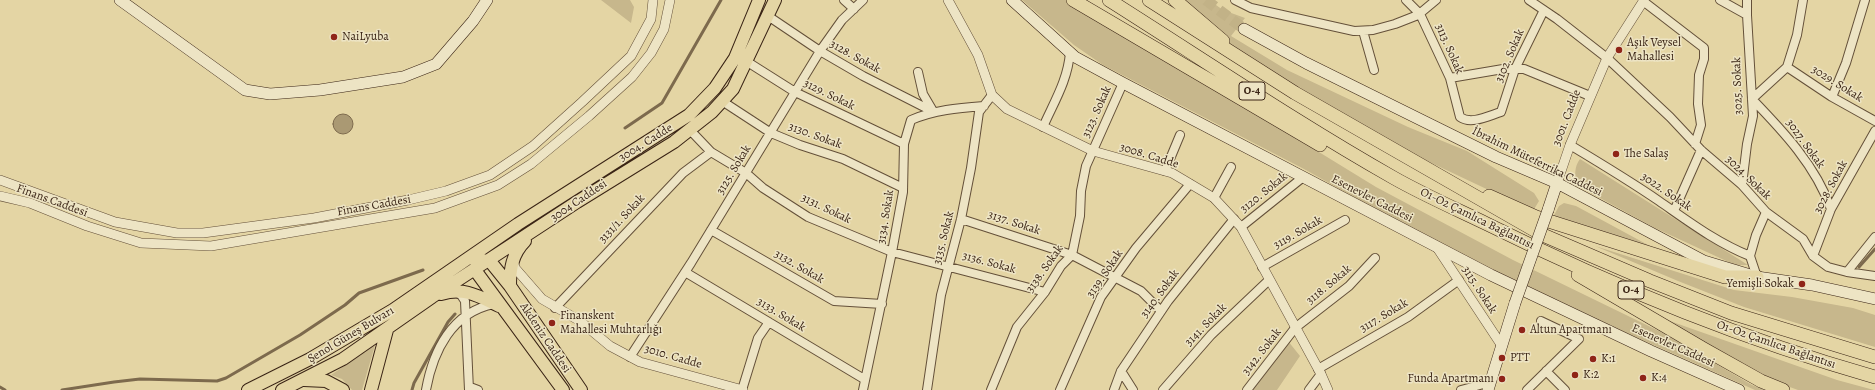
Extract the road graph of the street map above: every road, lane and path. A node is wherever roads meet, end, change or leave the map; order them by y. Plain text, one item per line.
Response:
1 (120, 0) edge
2 (487, 0) edge
3 (653, 0) edge
4 (657, 0) edge
5 (670, 0) edge
6 (759, 0) edge
7 (775, 0) edge
8 (844, 0) edge
9 (863, 0) edge
10 (948, 0) edge
11 (1012, 0) edge
12 (1073, 0) edge
13 (1109, 0) edge
14 (1149, 0) edge
15 (1175, 0) edge
16 (1236, 0) edge
17 (1406, 0) edge
18 (1436, 0) edge
19 (1529, 0) edge
20 (1644, 0) edge
21 (1720, 0) edge
22 (1747, 0) edge
23 (1803, 0) edge
24 (1864, 0) edge
25 (854, 9) junction
26 (1544, 10) junction
27 (1420, 14) junction
28 (1747, 15) junction
29 (768, 16) junction
30 (651, 19) junction
31 (1244, 29) tunnel mouth
32 (1363, 31) junction
33 (820, 51) junction
34 (1070, 52) junction
35 (1607, 58) junction
36 (746, 61) junction
37 (1253, 67) junction
38 (1787, 67) junction
39 (1515, 69) junction
40 (1374, 70) dead end
41 (918, 72) dead end
42 (1450, 78) junction
43 (1123, 83) junction
44 (795, 92) junction
45 (992, 95) junction
46 (1590, 96) junction
47 (1832, 97) junction
48 (1752, 99) junction
49 (722, 101) junction
50 (984, 106) junction
51 (934, 112) junction
52 (1501, 112) joint
53 (1875, 121) edge
54 (1043, 127) junction
55 (690, 130) junction
56 (1875, 131) edge
57 (770, 133) junction
58 (1180, 135) dead end
59 (904, 144) junction
60 (1695, 144) junction
61 (1570, 145) junction
62 (1701, 150) junction
63 (1093, 151) junction
64 (711, 152) junction
65 (1413, 162) junction
66 (1231, 167) dead end
67 (1165, 171) junction
68 (746, 173) junction
69 (1302, 178) junction
70 (0, 180) edge
71 (1396, 180) junction
72 (1557, 183) junction
73 (1190, 184) junction
74 (1742, 185) junction
75 (903, 188) junction
76 (0, 196) edge
77 (1214, 198) junction
78 (1831, 209) junction
79 (1674, 211) junction
80 (1766, 212) junction
81 (961, 219) junction
82 (1234, 219) junction
83 (1344, 220) dead end
84 (1241, 227) junction
85 (539, 228) junction
86 (711, 230) junction
87 (1875, 236) edge
88 (1514, 238) junction
89 (488, 244) junction
90 (1436, 246) junction
91 (892, 252) junction
92 (1072, 255) junction
93 (1750, 256) junction
94 (1813, 256) junction
95 (1375, 258) dead end
96 (513, 260) junction
97 (463, 262) junction
98 (480, 264) junction
99 (949, 265) junction
100 (1262, 267) junction
101 (685, 272) junction
102 (1847, 272) junction
103 (1875, 276) edge
104 (1115, 277) junction
105 (1757, 277) junction
106 (1269, 280) junction
107 (1459, 280) junction
108 (510, 286) junction
109 (453, 291) junction
110 (1045, 292) junction
111 (432, 297) junction
112 (1875, 299) edge
113 (882, 304) junction
114 (499, 306) junction
115 (555, 308) junction
116 (1161, 311) junction
117 (466, 314) junction
118 (1541, 321) dead end
119 (769, 322) junction
120 (1295, 328) junction
121 (387, 330) junction
122 (1502, 346) junction
123 (630, 357) junction
124 (1875, 357) edge
125 (1121, 371) junction
126 (1319, 371) junction
127 (1546, 371) junction
128 (1875, 377) edge
129 (864, 379) junction
130 (304, 380) junction
131 (1489, 386) edge
132 (470, 389) edge
133 (248, 390) edge
134 (282, 390) edge
135 (343, 390) edge
136 (371, 390) edge
137 (426, 390) edge
138 (478, 390) edge
139 (564, 390) edge
140 (581, 390) edge
141 (742, 390) edge
142 (863, 390) edge
143 (927, 390) edge
144 (991, 390) edge
145 (1060, 390) edge
146 (1114, 390) edge
147 (1133, 390) edge
148 (1163, 390) edge
149 (1247, 390) edge
150 (1309, 390) edge
151 (1328, 390) edge
152 (1461, 390) edge
153 (1527, 390) edge
154 (1565, 390) edge
155 (1739, 390) edge
156 (1783, 390) edge

1 - 2 main road
3 - 30 street, Finans Caddesi
4 - 30 street, Finans Caddesi
5 - 76 street, Finans Caddesi
6 - 89 main road, 3004. Cadde
7 - 29 main road
8 - 25 street
9 - 25 street, 3125. Sokak
10 - 45 street, 3008. Cadde
11 - 34 main road, Esenevler Caddesi
12 - 71 highway
13 - 71 highway, O1-O2 Çamlıca Bağlantısı / O-4
14 - 37 highway, O1-O2 Çamlıca Bağlantısı / O-4
15 - 37 highway
16 - 32 street
17 - 27 street, 3113. Sokak
18 - 27 street
19 - 26 street, 3024. Sokak
20 - 35 street, 3001. Cadde
20 - 60 street
21 - 28 street
22 - 28 street, 3025. Sokak
23 - 38 street
24 - 47 street
25 - 33 street, 3125. Sokak
26 - 35 street, 3024. Sokak
26 - 39 street, 3102. Sokak
27 - 32 street
27 - 42 street, 3113. Sokak
28 - 48 street, 3025. Sokak
29 - 33 street, 3128. Sokak
29 - 36 main road
30 - 70 street, Finans Caddesi
31 - 72 main road, İbrahim Müteferrika Caddesi
32 - 40 street
33 - 44 street, 3125. Sokak
33 - 51 street, 3128. Sokak
34 - 43 main road, Esenevler Caddesi
34 - 54 street
35 - 46 street, 3001. Cadde
35 - 60 street, 3024. Sokak
36 - 44 street, 3129. Sokak
36 - 49 main road
37 - 65 highway, O1-O2 Çamlıca Bağlantısı / O-4
38 - 47 street, 3029. Sokak
38 - 48 street
39 - 42 street
39 - 46 street
39 - 52 street, 3102. Sokak
41 - 51 street
42 - 52 street, 3113. Sokak
43 - 63 street, 3123. Sokak
43 - 69 main road, Esenevler Caddesi
44 - 57 street, 3125. Sokak
44 - 59 street, 3129. Sokak
45 - 50 street, 3135. Sokak
45 - 54 street, 3008. Cadde
46 - 61 street, 3001. Cadde
47 - 53 street, 3029. Sokak
48 - 74 street, 3025. Sokak
48 - 78 street, 3027. Sokak
49 - 55 main road, 3004 Caddesi
49 - 57 street, 3130. Sokak
50 - 51 street, 3134. Sokak
50 - 81 street, 3135. Sokak
51 - 59 street, 3134. Sokak
54 - 63 street, 3008. Cadde
55 - 64 street, 3131. Sokak
55 - 85 main road, 3004 Caddesi
56 - 78 street, 3028. Sokak
57 - 68 street, 3125. Sokak
57 - 75 street, 3130. Sokak
58 - 67 street
59 - 75 street, 3134. Sokak
60 - 62 street, 3024. Sokak
61 - 72 street, 3001. Cadde
61 - 79 street, 3022. Sokak
62 - 74 street, 3024. Sokak
62 - 79 street
63 - 67 street, 3008. Cadde
63 - 92 street, 3138. Sokak
64 - 68 street, 3131. Sokak
64 - 115 street, 3131/1. Sokak
65 - 105 highway
65 - 124 highway, O1-O2 Çamlıca Bağlantısı / O-4
66 - 77 street
67 - 73 street, 3008. Cadde
68 - 86 street, 3125. Sokak
68 - 91 street, 3131. Sokak
69 - 84 street, 3120. Sokak
69 - 90 main road, Esenevler Caddesi
71 - 88 highway, O1-O2 Çamlıca Bağlantısı / O-4
72 - 105 main road, İbrahim Müteferrika Caddesi
72 - 122 main road, 3001. Cadde, bridge
73 - 77 street, 3008. Cadde
73 - 104 street, 3139. Sokak
74 - 80 street, 3024. Sokak
75 - 91 street, 3134. Sokak
77 - 82 street, 3008. Cadde
78 - 94 street, 3028. Sokak
79 - 93 street, 3022. Sokak
80 - 93 street
80 - 94 street, 3024. Sokak
81 - 92 street, 3137. Sokak
81 - 99 street, 3135. Sokak
82 - 84 street, 3008. Cadde
82 - 116 street, 3140. Sokak
83 - 100 street, 3119. Sokak
84 - 100 street, 3008. Cadde
85 - 96 main road
85 - 98 main road, 3004 Caddesi
86 - 101 street, 3125. Sokak
86 - 113 street, 3132. Sokak
87 - 102 street
88 - 128 highway, O1-O2 Çamlıca Bağlantısı / O-4
88 - 156 highway
89 - 97 main road
89 - 98 main road
90 - 107 street, 3115. Sokak
90 - 155 main road, Esenevler Caddesi
91 - 99 street, 3131. Sokak
91 - 113 street, 3134. Sokak
92 - 104 street, 3137. Sokak
92 - 110 street, 3138. Sokak
93 - 105 street
94 - 102 street, 3024. Sokak
95 - 120 street, 3118. Sokak
96 - 108 main road
96 - 115 street, 3010. Cadde
97 - 98 main road
97 - 133 main road, Şenol Güneş Bulvarı
98 - 108 main road, Akdeniz Caddesi
98 - 111 main road, 3004 Caddesi
98 - 114 main road, Akdeniz Caddesi
99 - 110 street, 3136. Sokak
99 - 143 street, 3135. Sokak
100 - 106 street, 3008. Cadde
101 - 119 street, 3133. Sokak
101 - 123 street, 3125. Sokak
102 - 103 street, 3024. Sokak
104 - 116 street, 3137. Sokak
104 - 145 street, 3139. Sokak
105 - 112 main road, İbrahim Müteferrika Caddesi
106 - 120 street, 3008. Cadde
106 - 148 street, 3141. Sokak
107 - 122 street, 3115. Sokak
107 - 126 street, 3117. Sokak
108 - 140 main road, Akdeniz Caddesi
109 - 111 main road
109 - 114 main road
109 - 117 street
110 - 144 street, 3138. Sokak
111 - 121 main road, Şenol Güneş Bulvarı
113 - 129 street, 3134. Sokak
114 - 117 street
114 - 139 main road, Akdeniz Caddesi
115 - 123 street, 3010. Cadde
116 - 125 street, 3140. Sokak
117 - 132 street
117 - 137 street
118 - 127 street
119 - 129 street, 3133. Sokak
119 - 141 street
120 - 126 street, 3008. Cadde
120 - 149 street, 3142. Sokak
121 - 130 main road, Şenol Güneş Bulvarı
121 - 136 main road
122 - 131 main road, 3001. Cadde
123 - 141 street, 3010. Cadde
125 - 146 street, 3140. Sokak
125 - 147 street
126 - 150 street
126 - 151 street, 3008. Cadde
127 - 153 street
127 - 154 street
129 - 142 street, 3134. Sokak
130 - 134 main road, Şenol Güneş Bulvarı
130 - 135 main road
131 - 152 street
132 - 138 street

